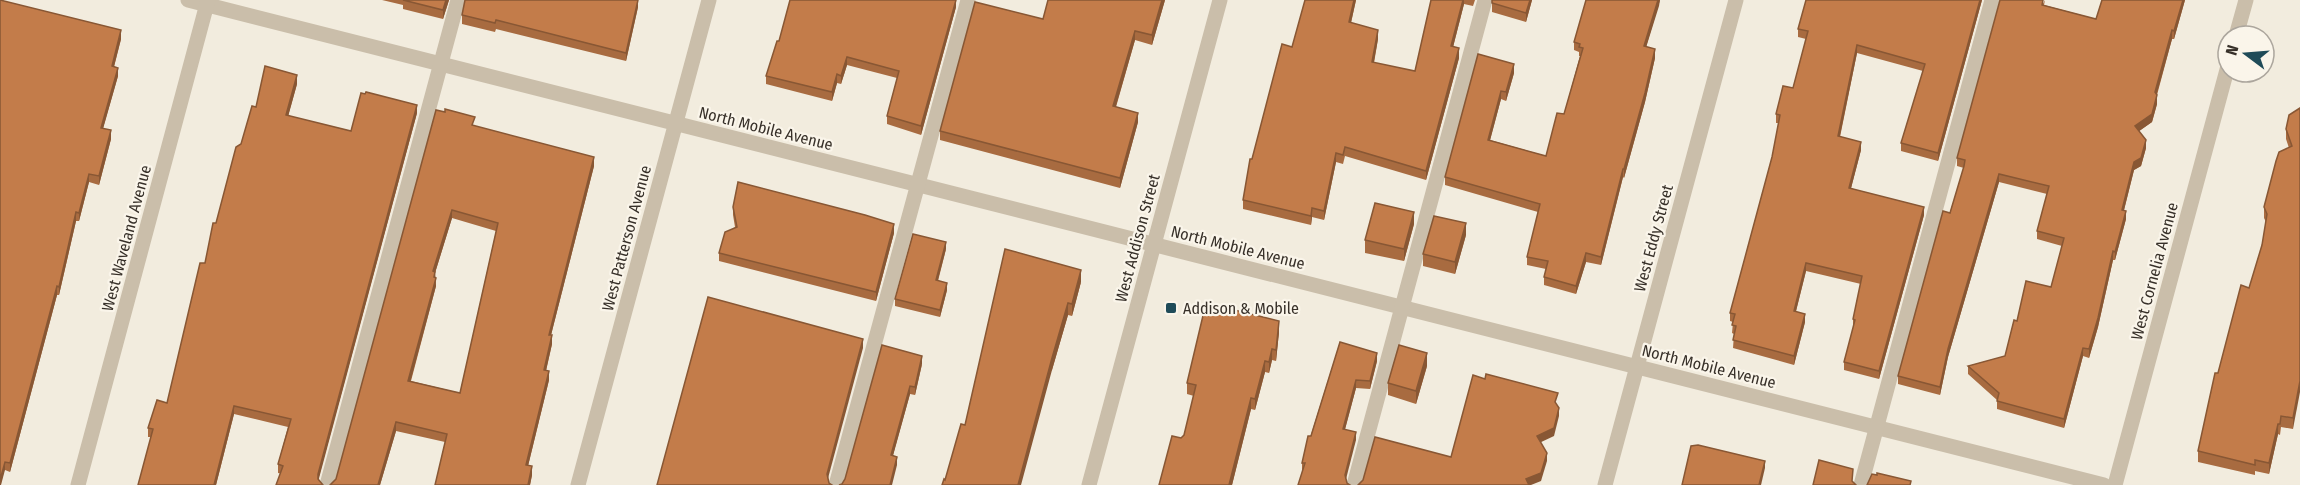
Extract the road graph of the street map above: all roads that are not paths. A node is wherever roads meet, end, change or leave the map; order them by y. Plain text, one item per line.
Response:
1 (188, 0) edge
2 (458, 0) edge
3 (709, 0) edge
4 (968, 0) edge
5 (1221, 0) edge
6 (1485, 0) edge
7 (1736, 0) edge
8 (1992, 0) edge
9 (2246, 0) edge
10 (208, 2) edge
11 (2239, 24) edge
12 (441, 64) junction
13 (2223, 84) edge
14 (676, 123) junction
15 (918, 184) junction
16 (1154, 244) junction
17 (1402, 307) junction
18 (1637, 367) junction
19 (1876, 427) junction
20 (78, 485) edge
21 (327, 485) edge
22 (578, 485) edge
23 (836, 485) edge
24 (1089, 485) edge
25 (1354, 485) edge
26 (1605, 485) edge
27 (1861, 485) edge
28 (2104, 485) edge
29 (2115, 485) edge

1 - 10 street, North Mobile Avenue
2 - 12 street
3 - 14 street, West Patterson Avenue
4 - 15 street
5 - 16 street, West Addison Street
6 - 17 street
7 - 18 street, West Eddy Street
8 - 19 street
9 - 11 street
10 - 12 street, North Mobile Avenue
10 - 20 street, West Waveland Avenue
12 - 14 street, North Mobile Avenue
12 - 21 street
13 - 29 street, West Cornelia Avenue
14 - 15 street, North Mobile Avenue
14 - 22 street, West Patterson Avenue
15 - 16 street, North Mobile Avenue
15 - 23 street
16 - 17 street, North Mobile Avenue
16 - 24 street, West Addison Street
17 - 18 street, North Mobile Avenue
17 - 25 street
18 - 19 street, North Mobile Avenue
18 - 26 street, West Eddy Street
19 - 27 street
19 - 28 street, North Mobile Avenue

